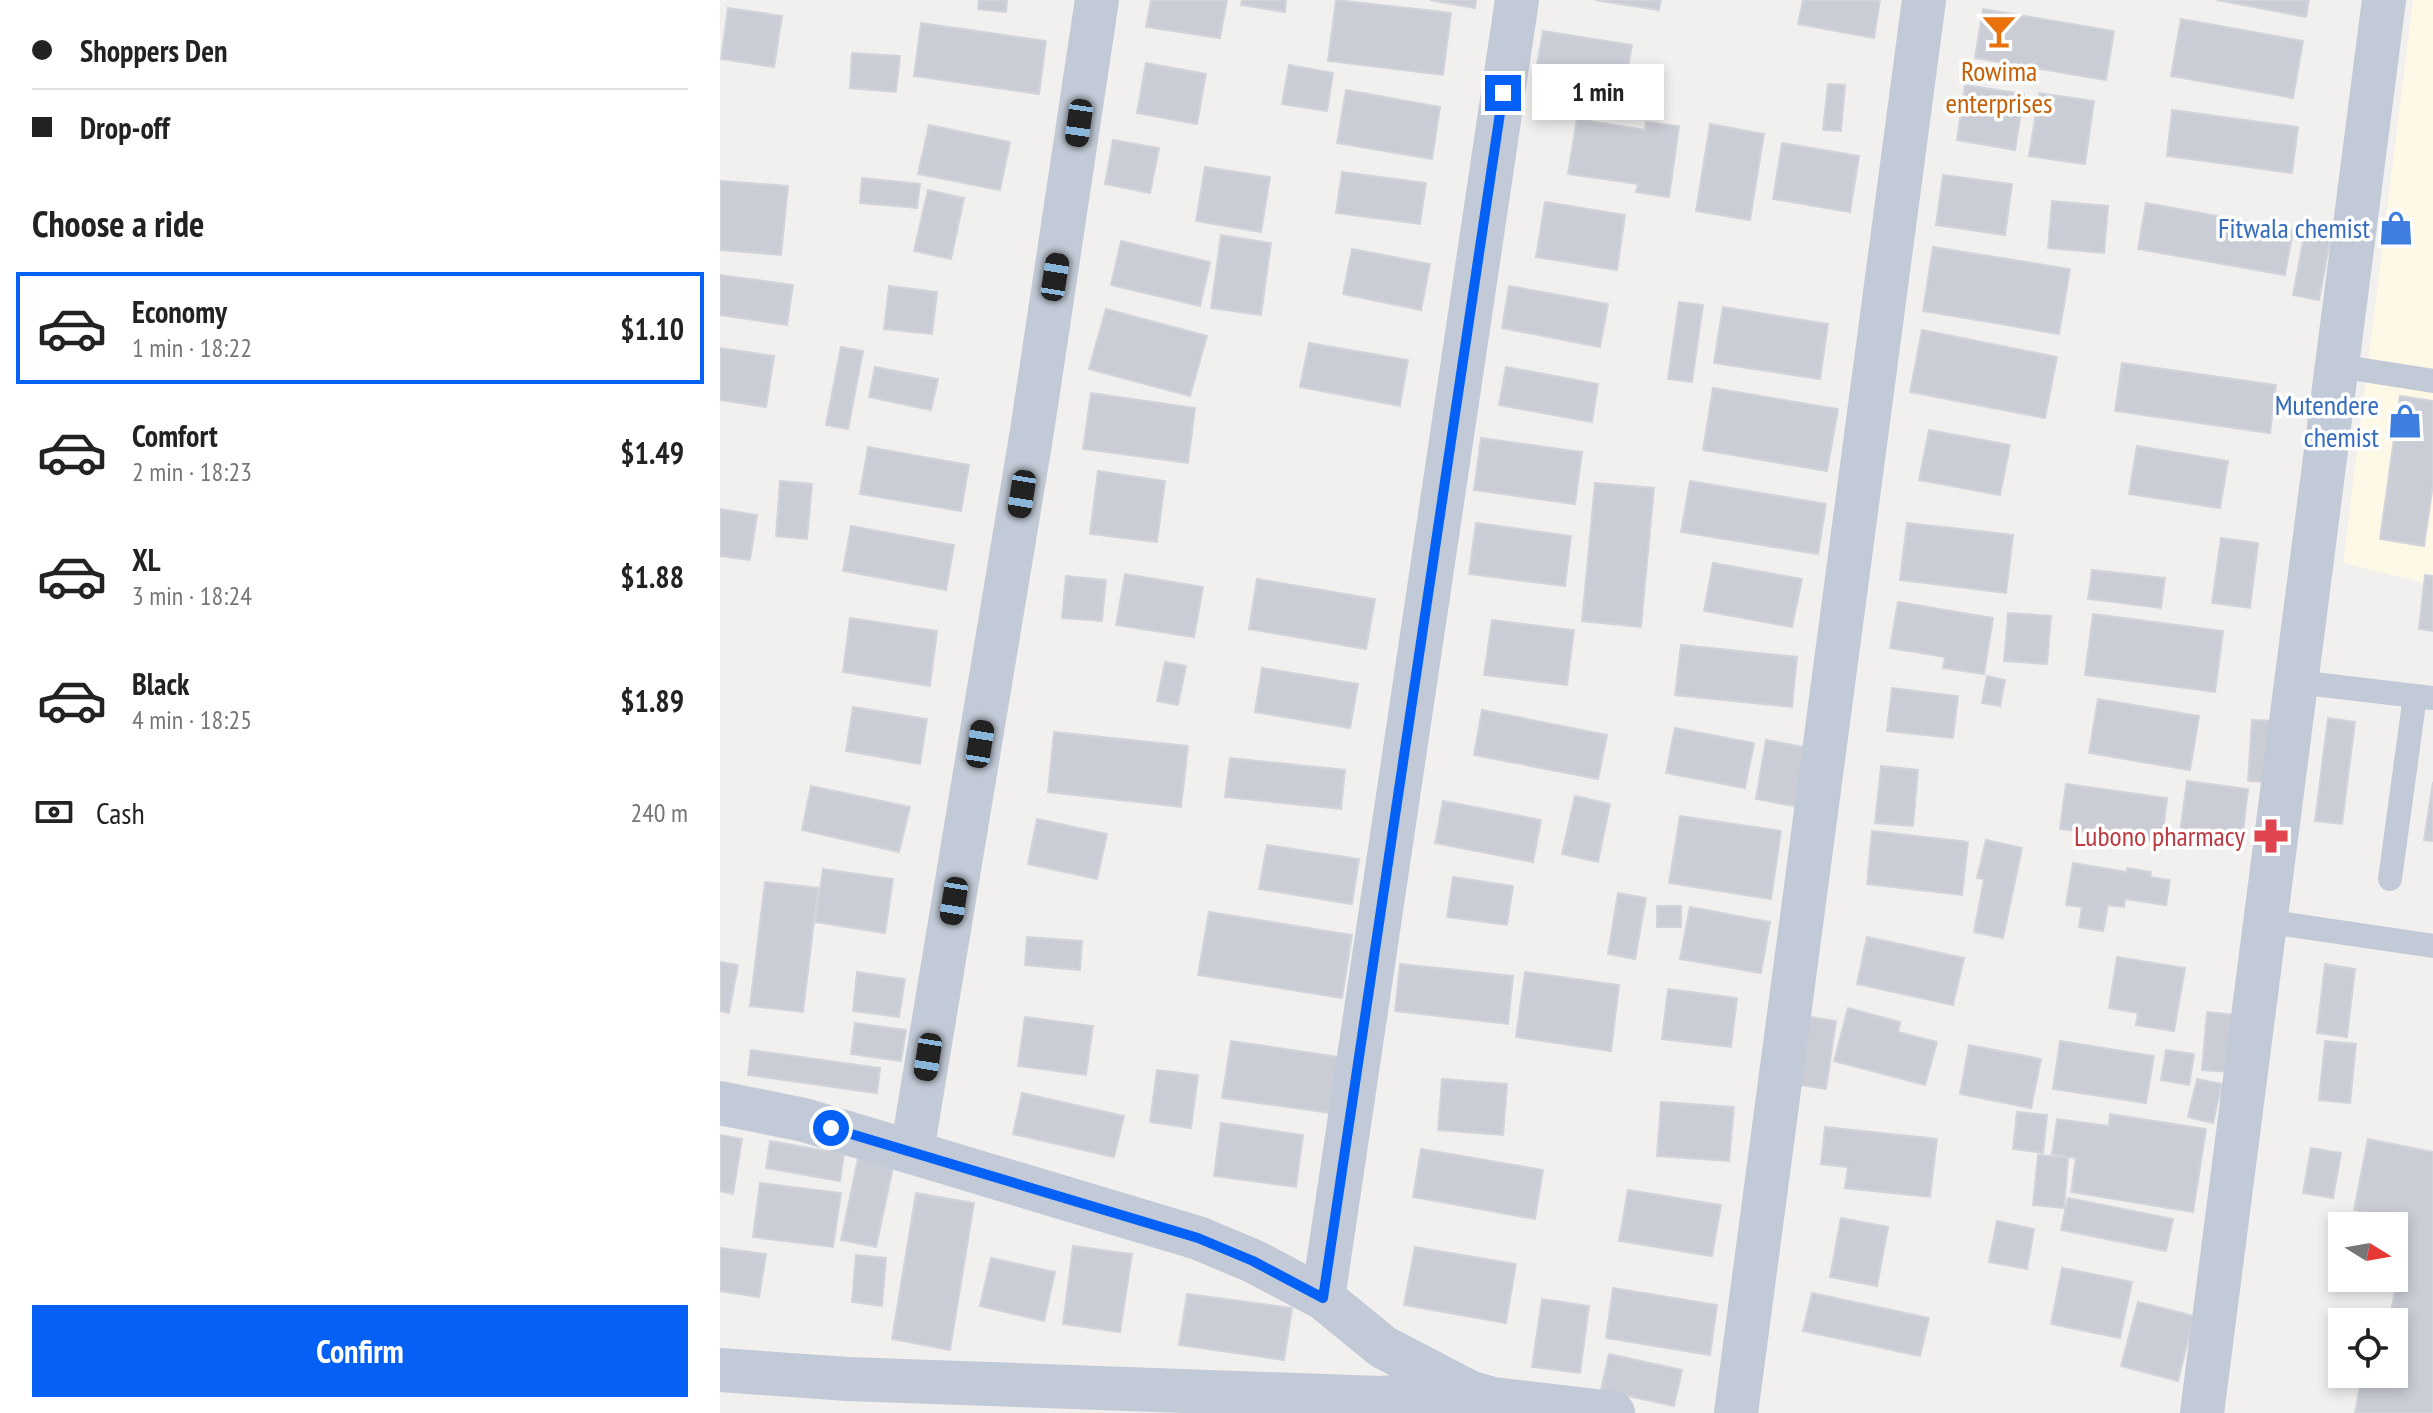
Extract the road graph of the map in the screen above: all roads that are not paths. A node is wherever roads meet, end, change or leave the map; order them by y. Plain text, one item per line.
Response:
1 (1097, 0) edge
2 (1517, 0) edge
3 (1924, 0) edge
4 (2384, 0) edge
5 (2338, 366) junction
6 (2433, 381) edge
7 (2297, 682) junction
8 (2424, 697) edge
9 (2390, 879) dead end
10 (2264, 921) junction
11 (2433, 946) edge
12 (720, 1103) edge
13 (912, 1151) junction
14 (1323, 1298) junction
15 (720, 1370) edge
16 (1469, 1392) junction
17 (1613, 1413) edge
18 (1736, 1413) edge
19 (2202, 1413) edge

1 - 13 street
2 - 14 street
3 - 18 street
4 - 5 street
5 - 6 lane
5 - 7 street
7 - 8 lane
7 - 10 street
8 - 9 lane
10 - 11 lane
10 - 19 street
12 - 13 street
13 - 14 street
14 - 16 street
15 - 16 street
16 - 17 street

